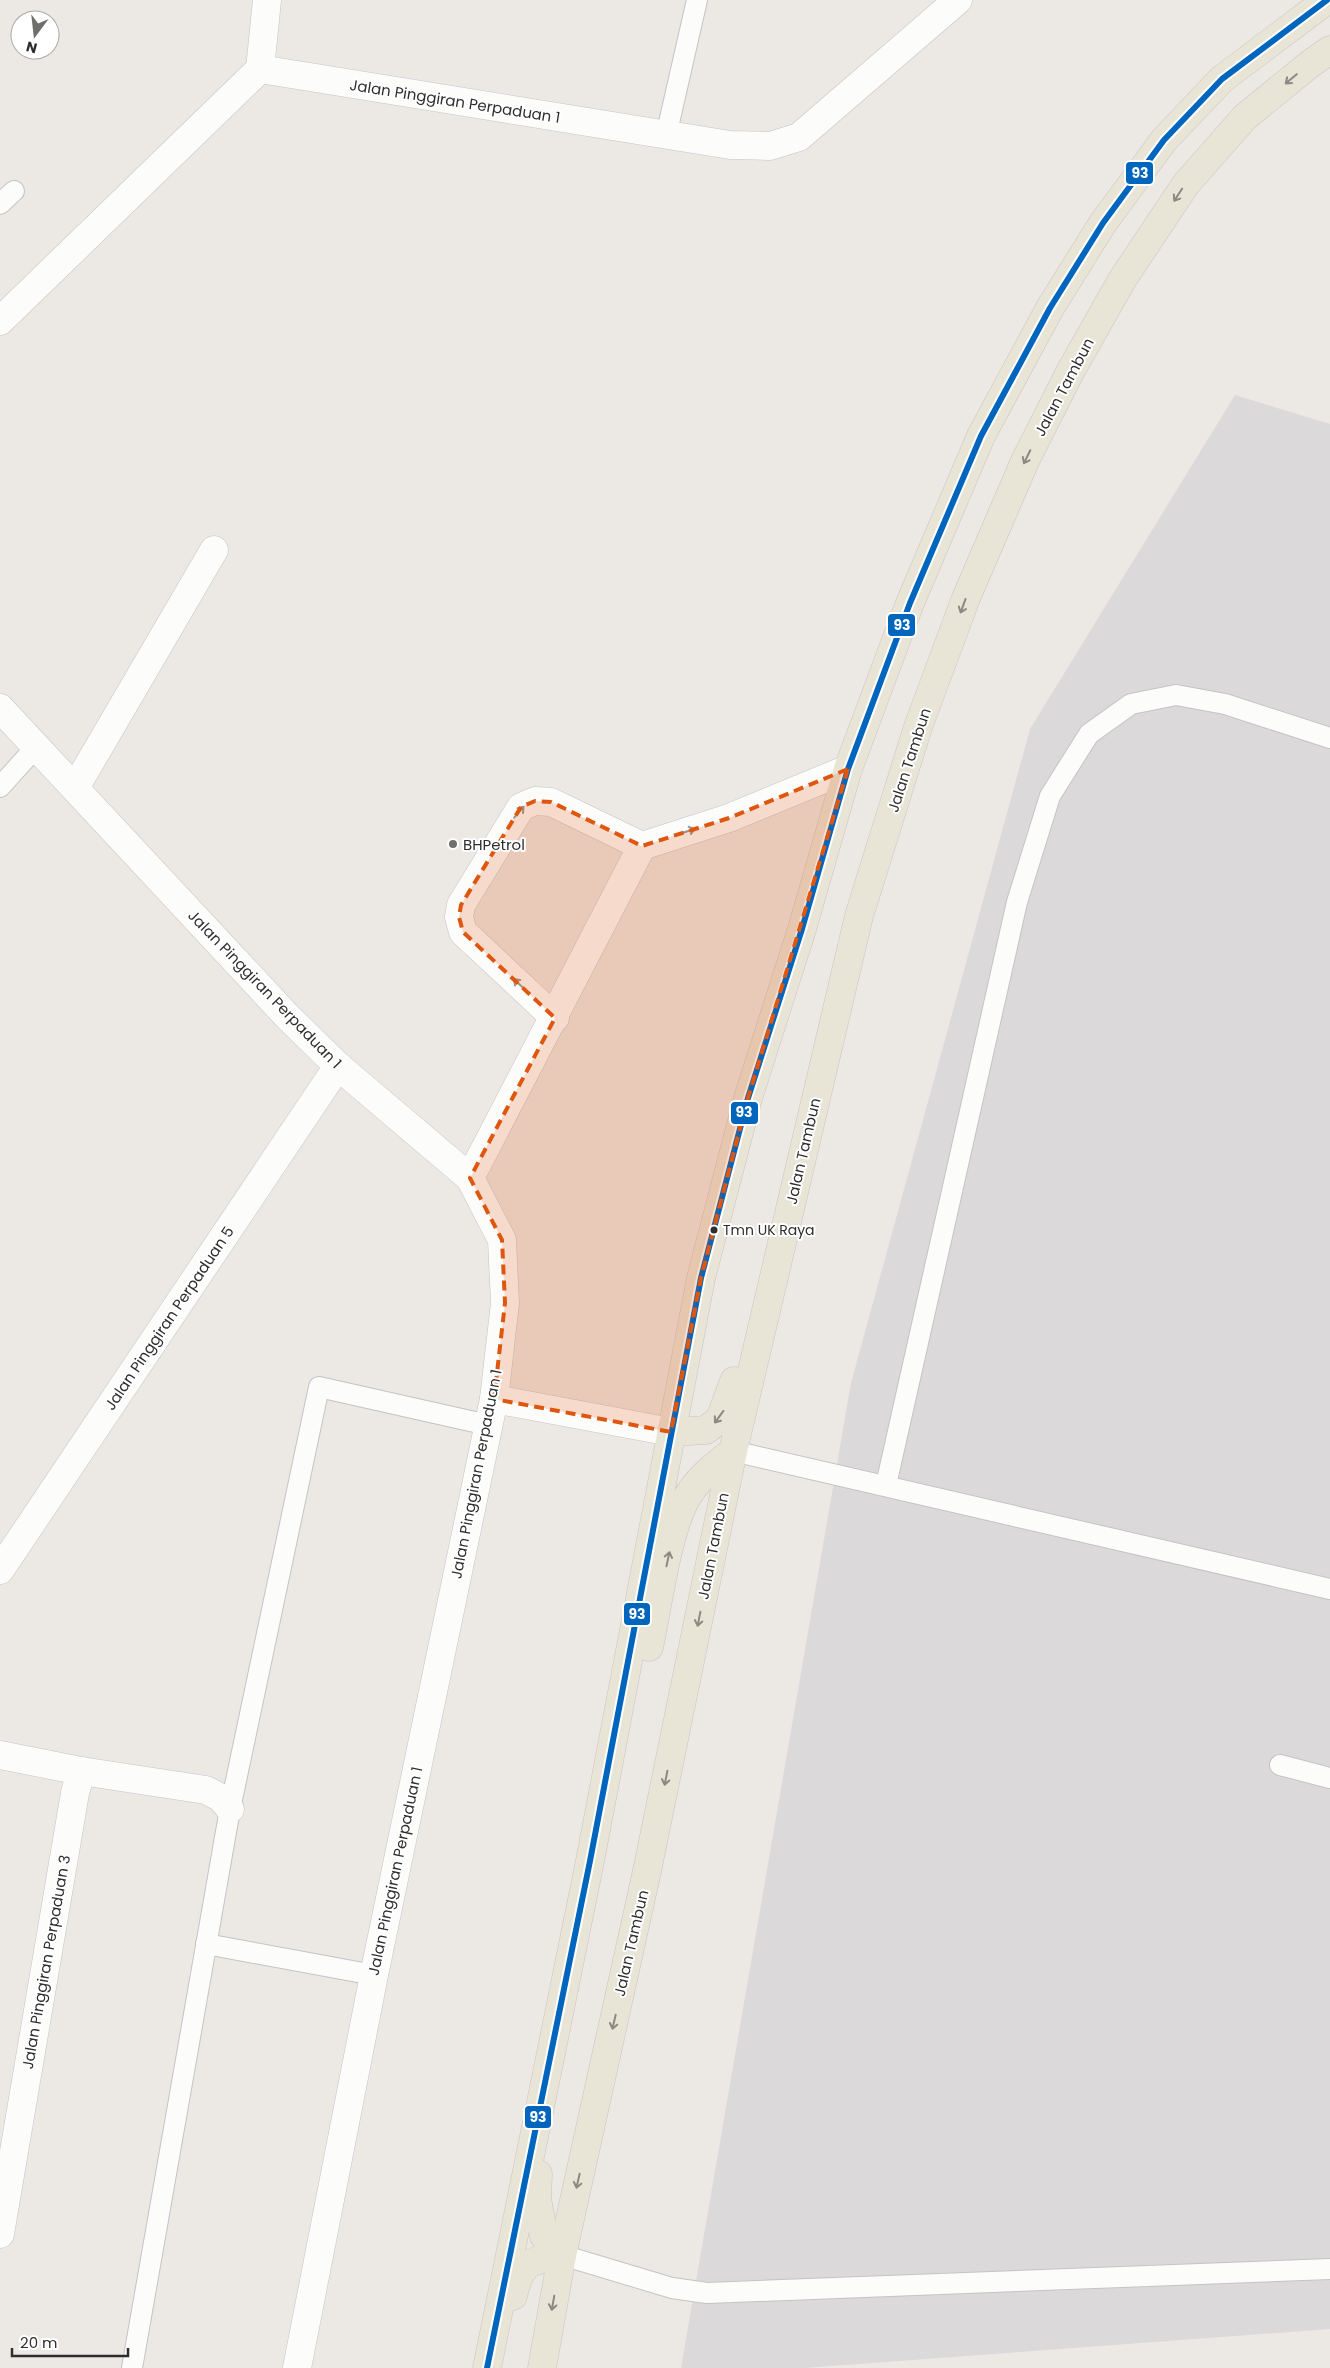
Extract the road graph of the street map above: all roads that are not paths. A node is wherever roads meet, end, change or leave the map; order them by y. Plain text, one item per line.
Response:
1 (267, 0) edge
2 (697, 0) edge
3 (958, 0) edge
4 (1327, 0) edge
5 (1330, 50) edge
6 (260, 69) junction
7 (666, 136) junction
8 (0, 321) edge
9 (214, 550) dead end
10 (0, 708) edge
11 (1330, 738) edge
12 (36, 746) junction
13 (848, 769) junction
14 (0, 787) edge
15 (76, 788) junction
16 (642, 846) junction
17 (554, 1018) junction
18 (338, 1066) junction
19 (822, 1069) junction
20 (470, 1178) junction
21 (491, 1412) junction
22 (672, 1432) junction
23 (733, 1451) junction
24 (886, 1485) junction
25 (0, 1570) edge
26 (1330, 1589) edge
27 (0, 1755) edge
28 (1280, 1765) dead end
29 (81, 1771) junction
30 (1330, 1778) edge
31 (230, 1809) junction
32 (590, 1860) junction
33 (206, 1944) junction
34 (374, 1975) junction
35 (540, 2109) junction
36 (0, 2230) edge
37 (562, 2255) junction
38 (1330, 2268) edge
39 (132, 2368) edge
40 (297, 2368) edge
41 (487, 2368) edge
42 (496, 2368) edge
43 (542, 2368) edge

1 - 6 street
2 - 7 lane
3 - 7 street, Jalan Pinggiran Perpaduan 1
4 - 13 main road
5 -> 19 main road, Jalan Tambun
6 - 7 street, Jalan Pinggiran Perpaduan 1
6 - 8 street
9 - 15 street
10 - 12 street, Jalan Pinggiran Perpaduan 1
11 - 24 lane
12 - 14 lane
12 - 15 street, Jalan Pinggiran Perpaduan 1
16 -> 13 street
13 - 22 main road
15 - 18 street, Jalan Pinggiran Perpaduan 1
16 - 17 street
17 -> 16 street
17 - 20 street
18 - 20 street, Jalan Pinggiran Perpaduan 1
18 - 25 street, Jalan Pinggiran Perpaduan 5
19 -> 22 main road
19 - 23 main road, Jalan Tambun
20 - 21 street, Jalan Pinggiran Perpaduan 1
21 - 22 street
21 - 31 lane
21 - 34 street, Jalan Pinggiran Perpaduan 1
22 - 32 main road
23 - 24 lane
32 -> 23 main road
23 -> 37 main road, Jalan Tambun
24 - 26 lane
27 - 29 street
28 - 30 lane
29 - 31 street
29 - 36 street, Jalan Pinggiran Perpaduan 3
31 - 33 lane
32 - 35 main road
33 - 34 lane
33 - 39 lane
34 - 40 street, Jalan Pinggiran Perpaduan 1
35 - 37 main road
35 - 41 main road
37 - 38 lane
37 - 42 main road
37 -> 43 main road, Jalan Tambun

